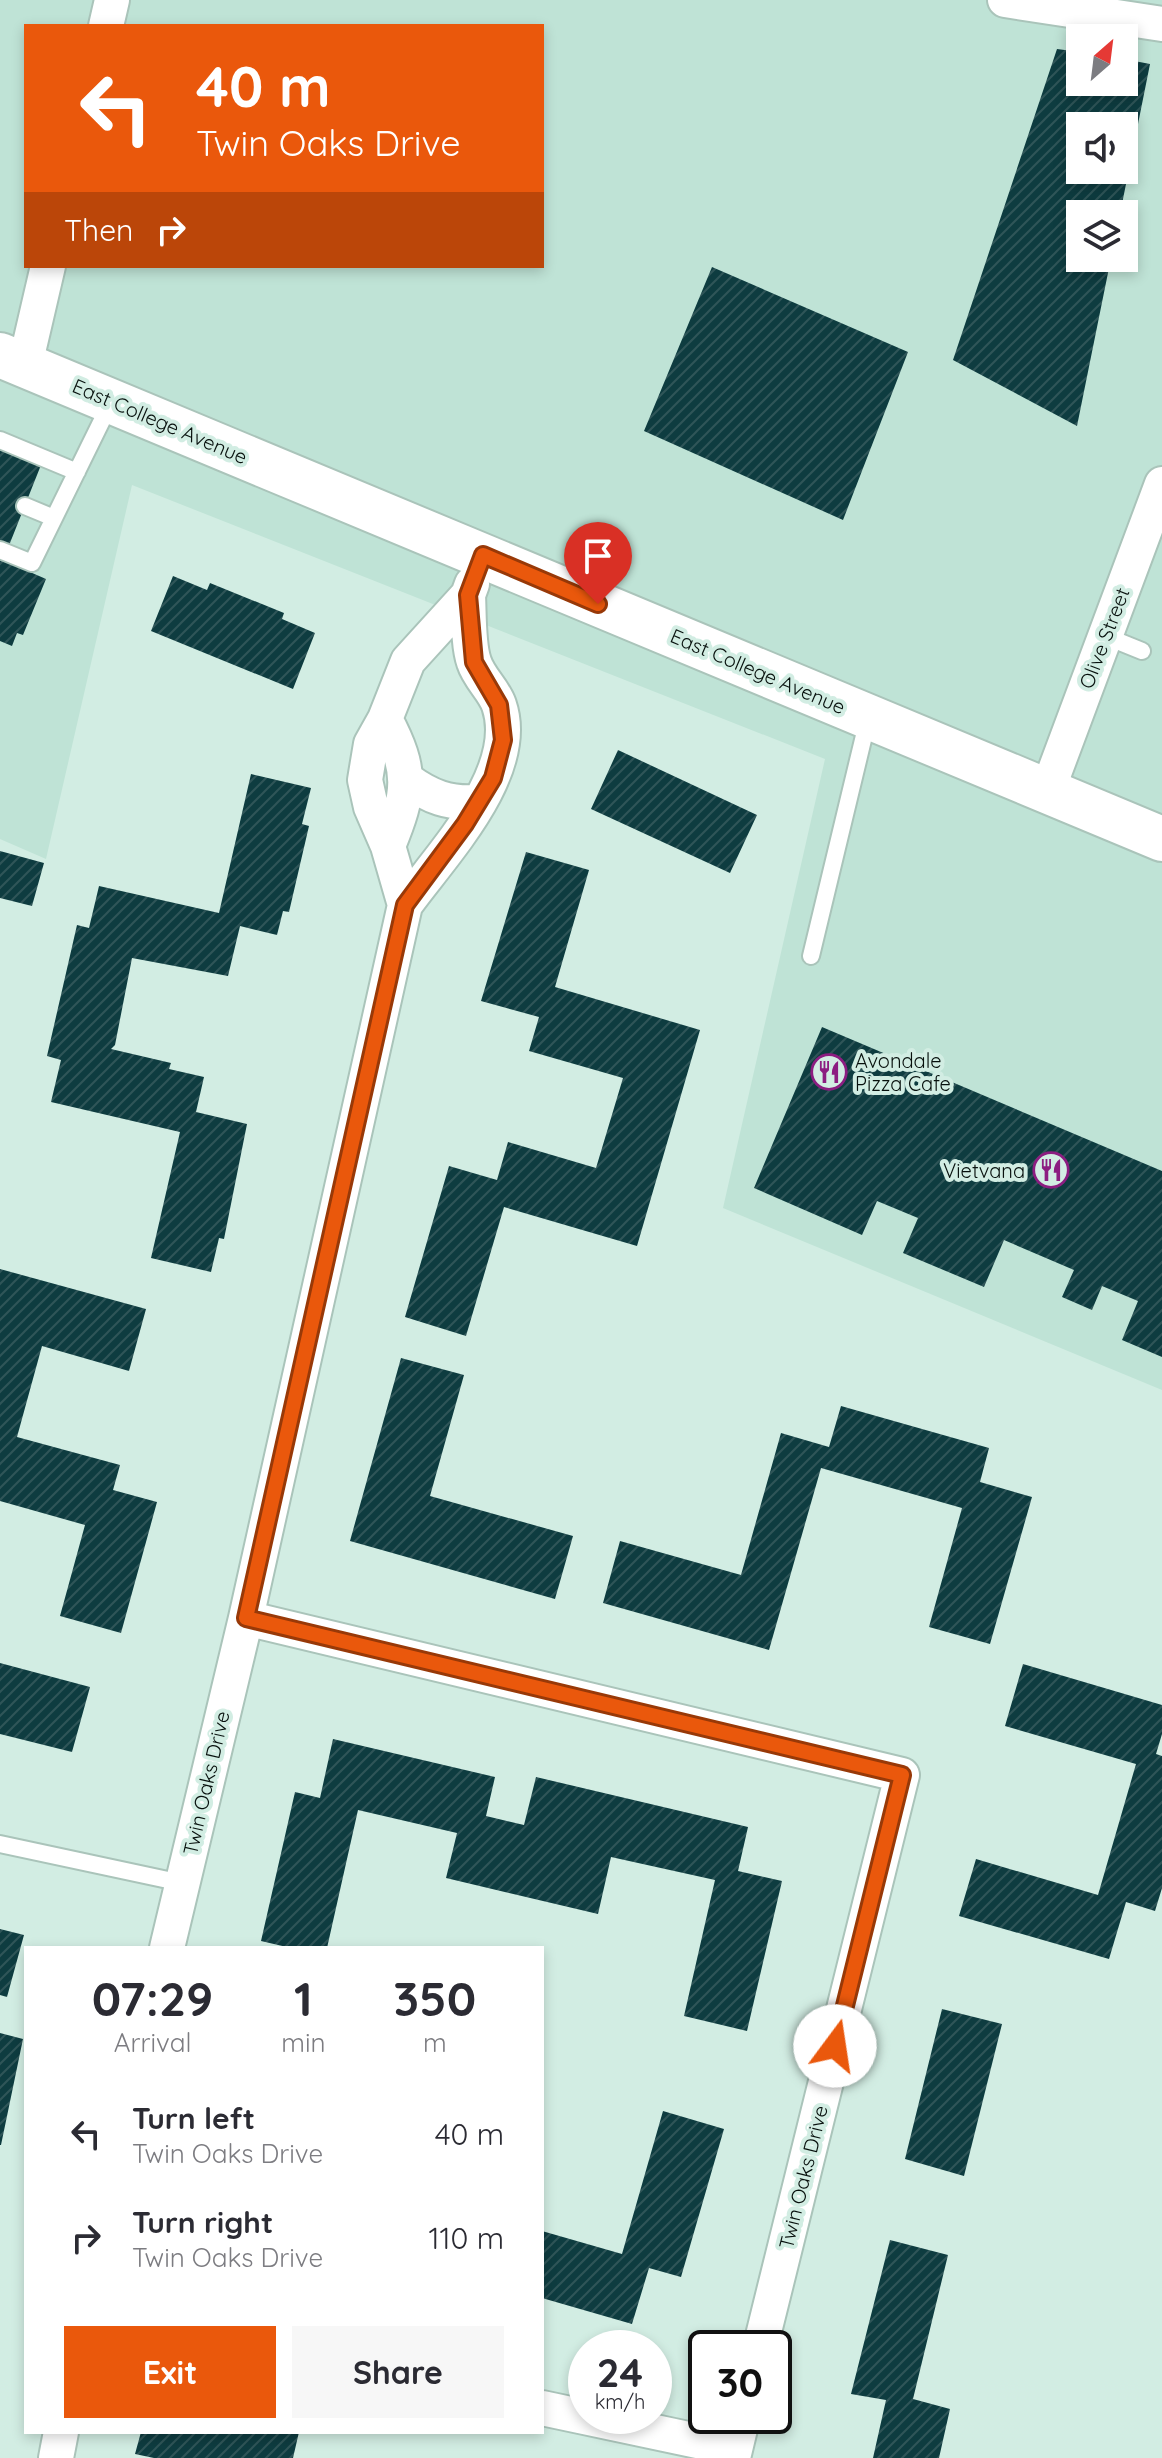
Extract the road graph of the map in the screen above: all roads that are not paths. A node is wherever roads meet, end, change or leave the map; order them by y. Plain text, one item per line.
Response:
1 (112, 0) edge
2 (1005, 0) edge
3 (106, 24) edge
4 (1162, 24) edge
5 (47, 268) edge
6 (12, 360) edge
7 (112, 401) junction
8 (0, 440) edge
9 (77, 472) junction
10 (1162, 484) edge
11 (25, 506) dead end
12 (54, 518) junction
13 (0, 550) edge
14 (475, 575) junction
15 (1105, 636) junction
16 (1142, 651) dead end
17 (868, 717) junction
18 (385, 719) junction
19 (407, 780) junction
20 (1047, 792) junction
21 (478, 802) junction
22 (1162, 839) edge
23 (388, 846) junction
24 (405, 905) junction
25 (811, 956) dead end
26 (246, 1618) junction
27 (0, 1844) edge
28 (182, 1883) junction
29 (167, 1946) edge
30 (764, 2330) edge
31 (544, 2408) edge
32 (61, 2434) edge
33 (739, 2434) edge
34 (734, 2454) edge
35 (56, 2458) edge

1 - 3 street
2 - 4 street
5 - 6 street
6 - 7 main road, East College Avenue
7 - 9 lane
7 - 14 main road, East College Avenue
8 - 9 lane
9 - 12 lane
10 - 15 street, Olive Street
11 - 12 lane
12 - 13 lane
14 - 17 main road, East College Avenue
14 - 18 street, Twin Oaks Drive
14 - 21 street, Twin Oaks Drive
15 - 16 lane
15 - 20 street, Olive Street
17 - 20 main road, East College Avenue
17 - 25 lane
18 - 19 street
18 - 23 street, Twin Oaks Drive
19 - 21 street
19 - 23 street
20 - 22 main road, East College Avenue
21 - 24 street, Twin Oaks Drive
23 - 24 street, Twin Oaks Drive
24 - 26 street, Twin Oaks Drive
26 - 28 street, Twin Oaks Drive
26 - 30 street, Twin Oaks Drive
27 - 28 lane
28 - 29 street, Twin Oaks Drive
31 - 34 street
32 - 35 street
33 - 34 street

